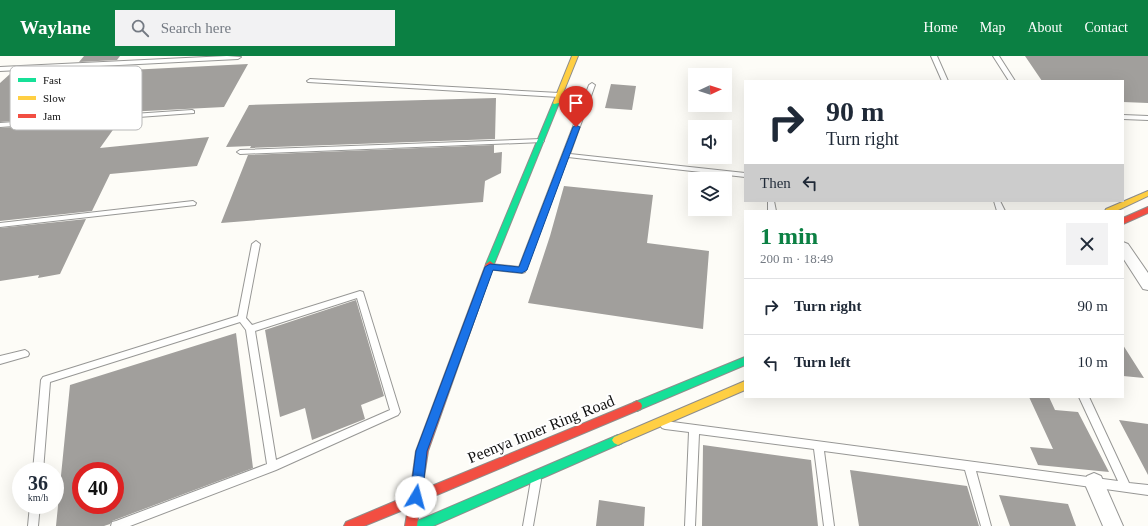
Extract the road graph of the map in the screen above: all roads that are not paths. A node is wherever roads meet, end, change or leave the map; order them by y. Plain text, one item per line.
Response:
1 (575, 56) edge
2 (934, 56) edge
3 (996, 56) edge
4 (238, 57) dead end
5 (73, 66) edge
6 (10, 69) edge
7 (0, 70) edge
8 (944, 80) edge
9 (1011, 80) edge
10 (310, 81) dead end
11 (592, 85) dead end
12 (559, 94) junction
13 (192, 112) dead end
14 (142, 115) edge
15 (1124, 117) edge
16 (1148, 118) edge
17 (10, 124) edge
18 (0, 125) edge
19 (540, 141) junction
20 (240, 152) dead end
21 (566, 155) junction
22 (744, 175) edge
23 (1148, 193) edge
24 (193, 203) dead end
25 (1112, 210) edge
26 (1148, 210) edge
27 (1124, 221) edge
28 (0, 225) edge
29 (256, 244) dead end
30 (1124, 249) edge
31 (490, 267) junction
32 (1148, 285) edge
33 (242, 318) junction
34 (250, 329) junction
35 (26, 354) dead end
36 (0, 360) edge
37 (744, 361) edge
38 (744, 385) edge
39 (1084, 398) edge
40 (654, 424) junction
41 (694, 429) junction
42 (818, 446) junction
43 (39, 462) edge
44 (969, 466) junction
45 (272, 467) junction
46 (537, 475) junction
47 (457, 480) junction
48 (1094, 482) junction
49 (1126, 487) junction
50 (1148, 490) edge
51 (416, 497) junction
52 (453, 511) junction
53 (34, 514) edge
54 (33, 526) edge
55 (116, 526) edge
56 (350, 526) edge
57 (411, 526) edge
58 (419, 526) edge
59 (528, 526) edge
60 (690, 526) edge
61 (829, 526) edge
62 (986, 526) edge
63 (1113, 526) edge

1 - 12 main road
2 - 8 lane
3 - 9 lane
4 - 5 lane
6 - 7 lane
10 - 12 lane
11 - 21 lane
12 - 19 main road
13 - 14 lane
15 - 16 lane
17 - 18 lane
19 - 20 lane
19 - 31 main road
21 - 22 lane
21 - 31 lane
23 - 25 main road
24 - 28 lane
26 - 27 main road
29 - 33 lane
30 - 32 street
31 - 51 main road
33 - 34 lane
33 - 43 lane
34 - 45 lane
34 - 45 lane
35 - 36 lane
37 - 47 main road, Peenya Inner Ring Road
38 - 40 main road
39 - 49 lane
40 - 41 lane
40 - 46 main road
41 - 42 lane
41 - 60 lane
42 - 44 lane
42 - 61 lane
44 - 48 lane
44 - 62 lane
45 - 55 lane
46 - 52 main road
46 - 59 lane
47 - 51 main road, Peenya Inner Ring Road
47 - 52 main road
48 - 49 lane
48 - 63 street
49 - 50 lane
51 - 56 main road, Peenya Inner Ring Road
51 - 57 main road
52 - 58 main road
53 - 54 lane

